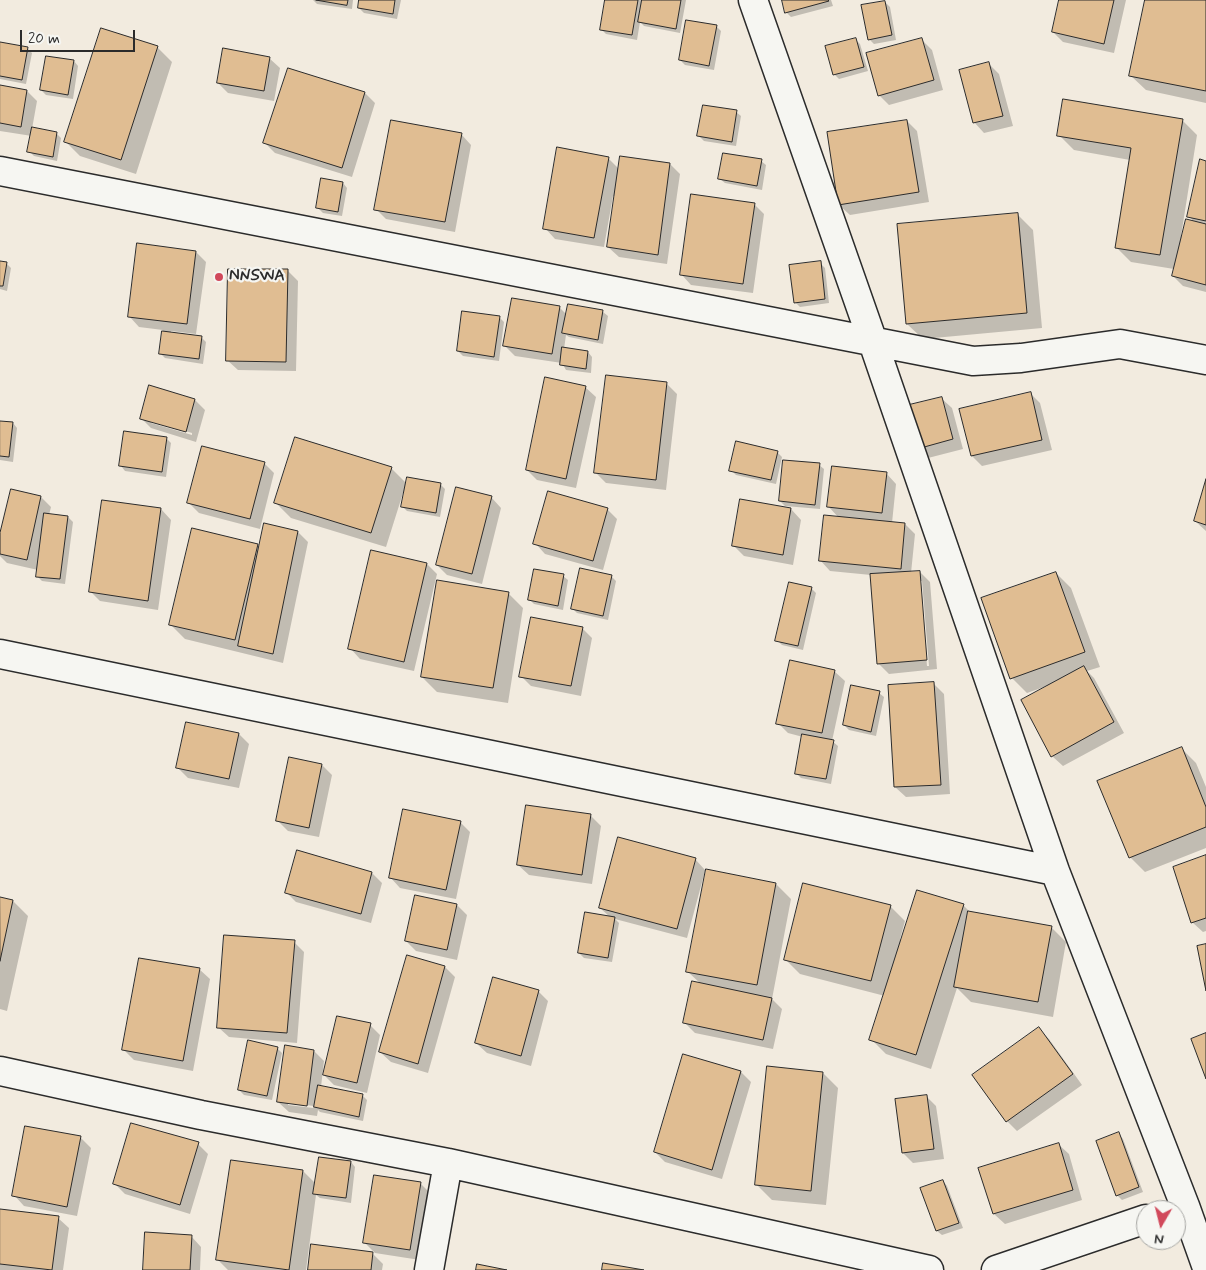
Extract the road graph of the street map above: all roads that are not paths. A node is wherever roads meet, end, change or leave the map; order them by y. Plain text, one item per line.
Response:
1 (753, 0) edge
2 (0, 170) edge
3 (873, 342) junction
4 (1206, 360) edge
5 (0, 654) edge
6 (1054, 871) junction
7 (0, 1071) edge
8 (448, 1163) junction
9 (1176, 1200) edge
10 (1136, 1222) edge
11 (1186, 1223) edge
12 (1206, 1265) edge
13 (429, 1270) edge
14 (929, 1270) edge
15 (996, 1270) edge

1 - 3 street
2 - 3 street
3 - 4 street
3 - 6 street
5 - 6 street
6 - 9 street
7 - 8 street
8 - 13 street
8 - 14 street
10 - 15 street
11 - 12 street

